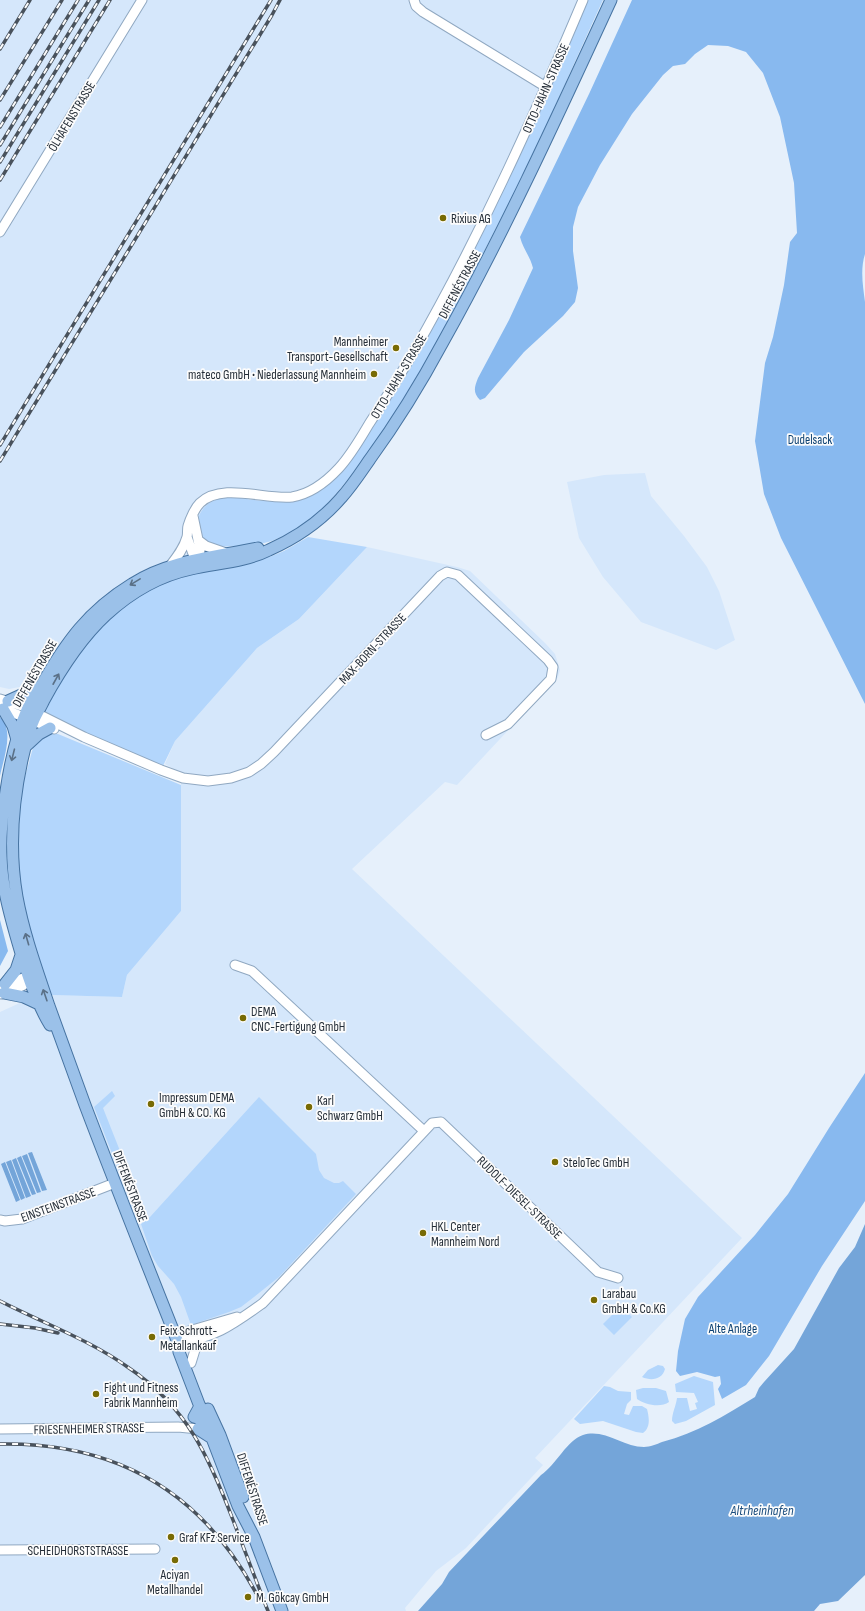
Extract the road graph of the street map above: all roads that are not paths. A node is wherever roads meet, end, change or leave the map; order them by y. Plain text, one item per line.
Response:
1 (142, 0) edge
2 (414, 0) edge
3 (582, 0) edge
4 (612, 0) edge
5 (546, 87) junction
6 (0, 232) edge
7 (193, 516) junction
8 (187, 537) junction
9 (198, 540) junction
10 (280, 544) junction
11 (227, 554) junction
12 (198, 562) junction
13 (170, 566) junction
14 (41, 686) junction
15 (3, 704) edge
16 (31, 715) junction
17 (50, 728) junction
18 (486, 735) dead end
19 (84, 736) junction
20 (21, 743) junction
21 (21, 955) junction
22 (235, 965) dead end
23 (33, 978) junction
24 (2, 989) edge
25 (39, 1004) junction
26 (60, 1041) junction
27 (424, 1131) junction
28 (115, 1183) junction
29 (0, 1220) edge
30 (618, 1278) dead end
31 (248, 1314) junction
32 (176, 1337) junction
33 (202, 1337) junction
34 (191, 1363) junction
35 (200, 1406) junction
36 (194, 1418) junction
37 (210, 1419) junction
38 (178, 1427) junction
39 (0, 1429) edge
40 (198, 1429) junction
41 (212, 1438) junction
42 (254, 1537) junction
43 (155, 1549) dead end
44 (0, 1550) edge
45 (282, 1611) edge

1 - 6 street, ÖLHAFENSTRASSE
2 - 5 street
3 - 5 street, OTTO-HAHN-STRASSE
4 - 10 main road, DIFFENÉSTRASSE
5 - 7 street, OTTO-HAHN-STRASSE
7 - 8 street, OTTO-HAHN-STRASSE
7 - 9 street
8 - 12 street
8 - 13 street, OTTO-HAHN-STRASSE
9 - 11 street
9 - 12 street
10 - 11 main road, DIFFENÉSTRASSE
10 - 12 main road, DIFFENÉSTRASSE
11 - 12 main road, DIFFENÉSTRASSE
12 - 13 main road, DIFFENÉSTRASSE
16 -> 12 main road, DIFFENÉSTRASSE
13 -> 14 main road, DIFFENÉSTRASSE
14 - 15 main road
14 - 16 main road, DIFFENÉSTRASSE
15 - 16 street
15 - 20 main road
16 - 17 street, MAX-BORN-STRASSE
16 - 19 street, MAX-BORN-STRASSE
16 - 20 main road, DIFFENÉSTRASSE
17 - 19 street, MAX-BORN-STRASSE
17 - 20 main road
18 - 19 street, MAX-BORN-STRASSE
20 -> 21 main road, DIFFENÉSTRASSE
23 -> 20 main road, DIFFENÉSTRASSE
21 - 23 main road, DIFFENÉSTRASSE
21 - 24 main road
22 - 27 street
23 - 24 street
23 - 25 main road, DIFFENÉSTRASSE
26 -> 23 main road, DIFFENÉSTRASSE
24 - 25 main road
25 - 26 main road, DIFFENÉSTRASSE
26 - 28 main road, DIFFENÉSTRASSE
27 - 30 street, RUDOLF-DIESEL-STRASSE
27 - 31 street, RUDOLF-DIESEL-STRASSE
28 - 29 street, EINSTEINSTRASSE
28 - 32 main road, DIFFENÉSTRASSE
31 - 32 street, RUDOLF-DIESEL-STRASSE
31 - 33 street, RUDOLF-DIESEL-STRASSE
32 - 33 street, RUDOLF-DIESEL-STRASSE
32 - 34 main road, DIFFENÉSTRASSE
32 - 35 main road, DIFFENÉSTRASSE
33 - 34 street
34 - 37 main road, DIFFENÉSTRASSE
35 - 36 main road
35 - 37 main road, DIFFENÉSTRASSE
36 - 37 main road
36 - 38 street, FRIESENHEIMER STRASSE
37 - 40 main road
37 - 41 main road, DIFFENÉSTRASSE
37 - 42 main road, DIFFENÉSTRASSE
38 - 39 street, FRIESENHEIMER STRASSE
38 - 40 street, FRIESENHEIMER STRASSE
40 - 41 main road
41 - 42 main road, DIFFENÉSTRASSE
42 - 45 main road, DIFFENÉSTRASSE
43 - 44 street, SCHEIDHORSTSTRASSE

